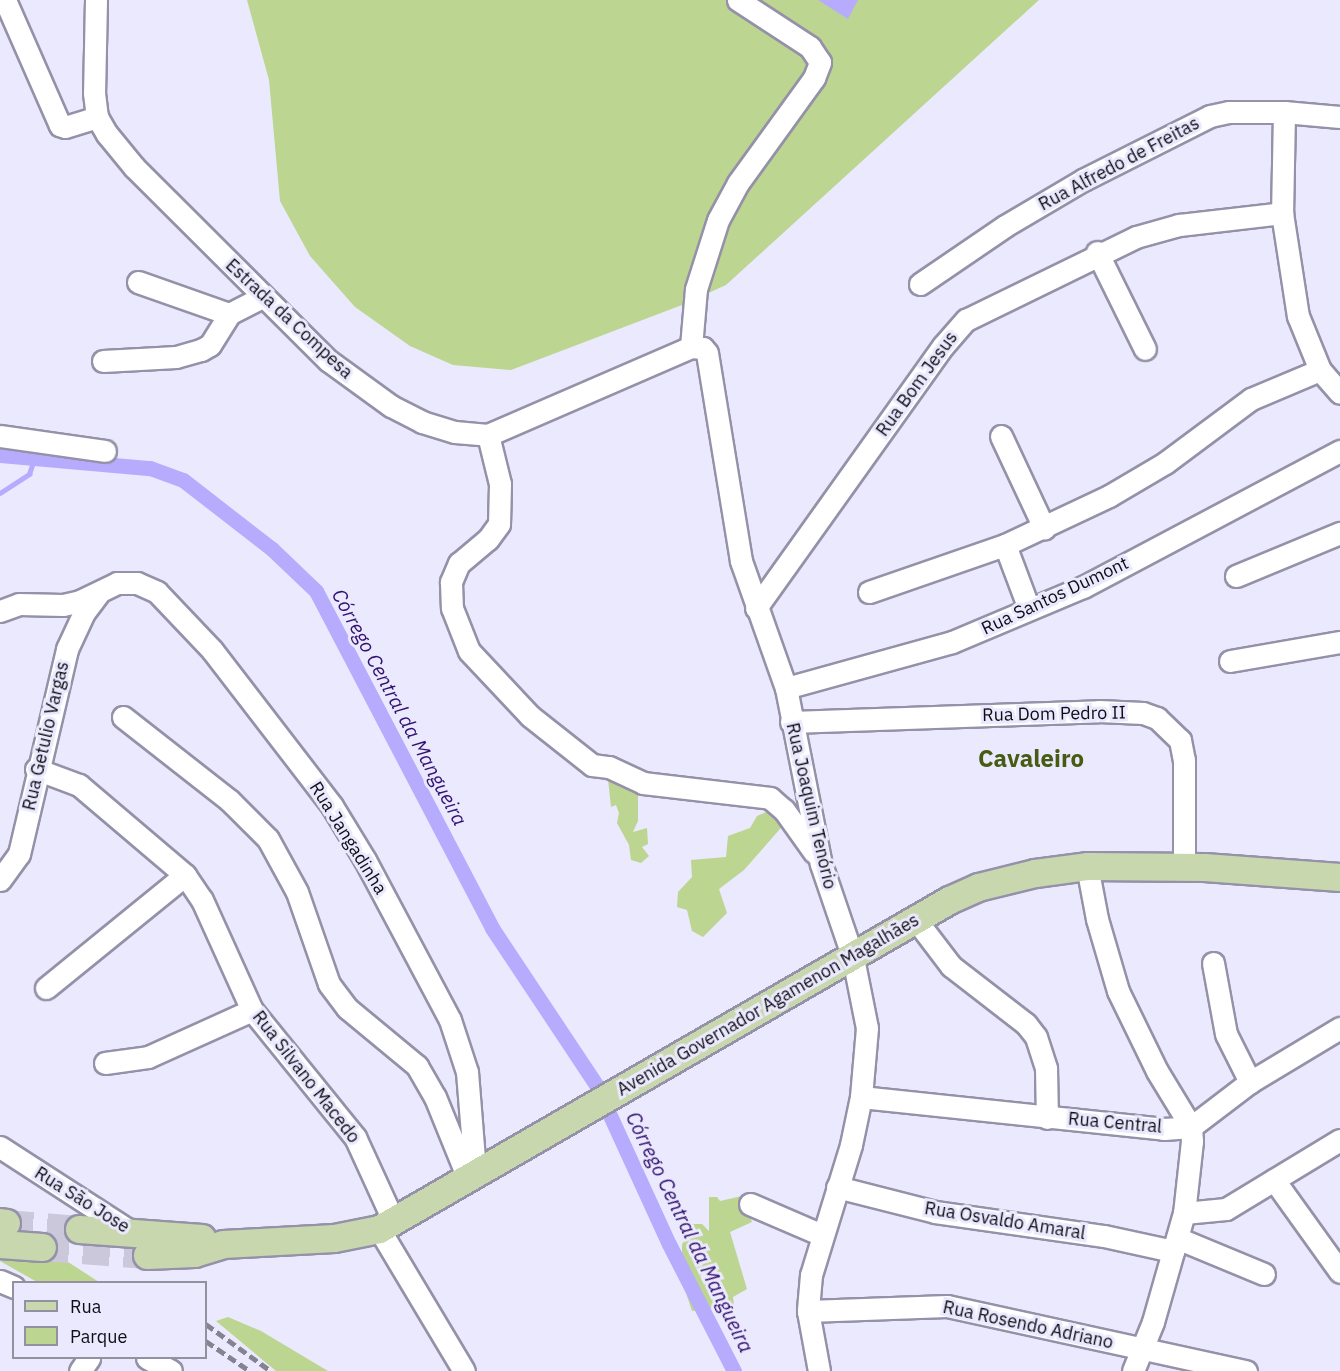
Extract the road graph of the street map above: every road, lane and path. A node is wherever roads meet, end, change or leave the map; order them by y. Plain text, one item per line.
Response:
1 (5, 0) edge
2 (96, 0) edge
3 (738, 0) edge
4 (1284, 112) junction
5 (97, 117) junction
6 (1340, 117) edge
7 (1282, 213) junction
8 (1097, 252) junction
9 (138, 282) dead end
10 (920, 284) dead end
11 (263, 297) junction
12 (229, 314) junction
13 (697, 348) junction
14 (1145, 349) dead end
15 (103, 361) dead end
16 (1320, 370) junction
17 (1340, 393) edge
18 (488, 435) junction
19 (0, 436) edge
20 (1001, 436) dead end
21 (105, 451) dead end
22 (1340, 451) edge
23 (1044, 528) junction
24 (1340, 533) edge
25 (1005, 544) junction
26 (1236, 576) dead end
27 (104, 590) junction
28 (869, 592) dead end
29 (756, 608) junction
30 (5, 609) edge
31 (1029, 609) junction
32 (1340, 642) edge
33 (1230, 661) dead end
34 (786, 688) junction
35 (123, 717) dead end
36 (791, 722) junction
37 (36, 769) junction
38 (821, 864) junction
39 (1087, 866) junction
40 (1184, 867) junction
41 (185, 875) junction
42 (1340, 877) edge
43 (0, 880) edge
44 (916, 920) junction
45 (852, 958) junction
46 (1213, 963) dead end
47 (46, 988) dead end
48 (252, 1010) junction
49 (1340, 1028) edge
50 (105, 1063) dead end
51 (1250, 1082) junction
52 (861, 1097) junction
53 (1047, 1118) junction
54 (1191, 1127) junction
55 (1340, 1140) edge
56 (0, 1147) edge
57 (471, 1174) junction
58 (1274, 1180) junction
59 (837, 1187) junction
60 (750, 1204) dead end
61 (1184, 1213) junction
62 (386, 1225) junction
63 (79, 1229) tunnel mouth
64 (2, 1230) edge
65 (822, 1235) junction
66 (1175, 1245) junction
67 (42, 1247) tunnel mouth
68 (148, 1248) junction
69 (1340, 1272) edge
70 (1264, 1274) dead end
71 (808, 1311) junction
72 (1142, 1349) junction
73 (149, 1359) edge
74 (171, 1371) edge
75 (464, 1371) edge
76 (819, 1371) edge
77 (1132, 1371) edge
78 (1246, 1371) edge

1 - 5 street
2 - 5 street
3 - 13 street
4 - 6 street, Rua Alfredo de Freitas
4 - 7 street
4 - 10 street, Rua Alfredo de Freitas
5 - 11 street, Estrada da Compesa
7 - 8 street, Rua Bom Jesus
7 - 16 street
8 - 14 street
8 - 29 street, Rua Bom Jesus
9 - 12 street
11 - 12 street
11 - 18 street, Estrada da Compesa
12 - 15 street
13 - 18 street
13 - 29 street, Rua Joaquim Tenório
16 - 17 street
16 - 23 street
18 - 38 street
19 - 21 street
20 - 23 street
22 - 31 street, Rua Santos Dumont
23 - 25 street
24 - 26 street
25 - 28 street
25 - 31 street
27 - 30 street, Rua Jangadinha
27 - 37 street, Rua Getulio Vargas
27 - 57 street, Rua Jangadinha
29 - 34 street, Rua Joaquim Tenório
31 - 34 street, Rua Santos Dumont
32 - 33 street
34 - 36 street, Rua Joaquim Tenório
35 - 57 street
36 - 38 street, Rua Joaquim Tenório
36 - 40 street, Rua Dom Pedro II
37 - 41 street, Rua Silvano Macedo
37 - 43 street, Rua Getulio Vargas
38 - 45 street, Rua Joaquim Tenório
39 - 40 main road, Avenida Governador Agamenon Magalhães
39 - 44 main road, Avenida Governador Agamenon Magalhães
39 - 54 street
40 - 42 main road, Avenida Governador Agamenon Magalhães
41 - 47 street
41 - 48 street, Rua Silvano Macedo
44 - 45 main road, Avenida Governador Agamenon Magalhães
44 - 53 street
45 - 52 street, Rua Joaquim Tenório
45 - 57 main road, Avenida Governador Agamenon Magalhães
46 - 51 street
48 - 50 street
48 - 62 street, Rua Silvano Macedo
49 - 51 street
51 - 54 street
52 - 53 street, Rua Central
52 - 59 street, Rua Joaquim Tenório
53 - 54 street, Rua Central
54 - 61 street
55 - 58 street
56 - 68 street, Rua São Jose
57 - 62 main road, Avenida Governador Agamenon Magalhães
58 - 61 street
58 - 69 street
59 - 65 street, Rua Joaquim Tenório
59 - 66 street, Rua Osvaldo Amaral
60 - 65 street
61 - 66 street
62 - 68 main road, Avenida Governador Agamenon Magalhães
62 - 75 street, Rua Silvano Macedo
63 - 68 main road, Avenida Governador Agamenon Magalhães
64 - 67 main road
65 - 71 street, Rua Joaquim Tenório
66 - 70 street, Rua Osvaldo Amaral
66 - 72 street
71 - 72 street, Rua Rosendo Adriano
71 - 76 street, Rua Joaquim Tenório
72 - 77 street
72 - 78 street, Rua Rosendo Adriano
73 - 74 street

